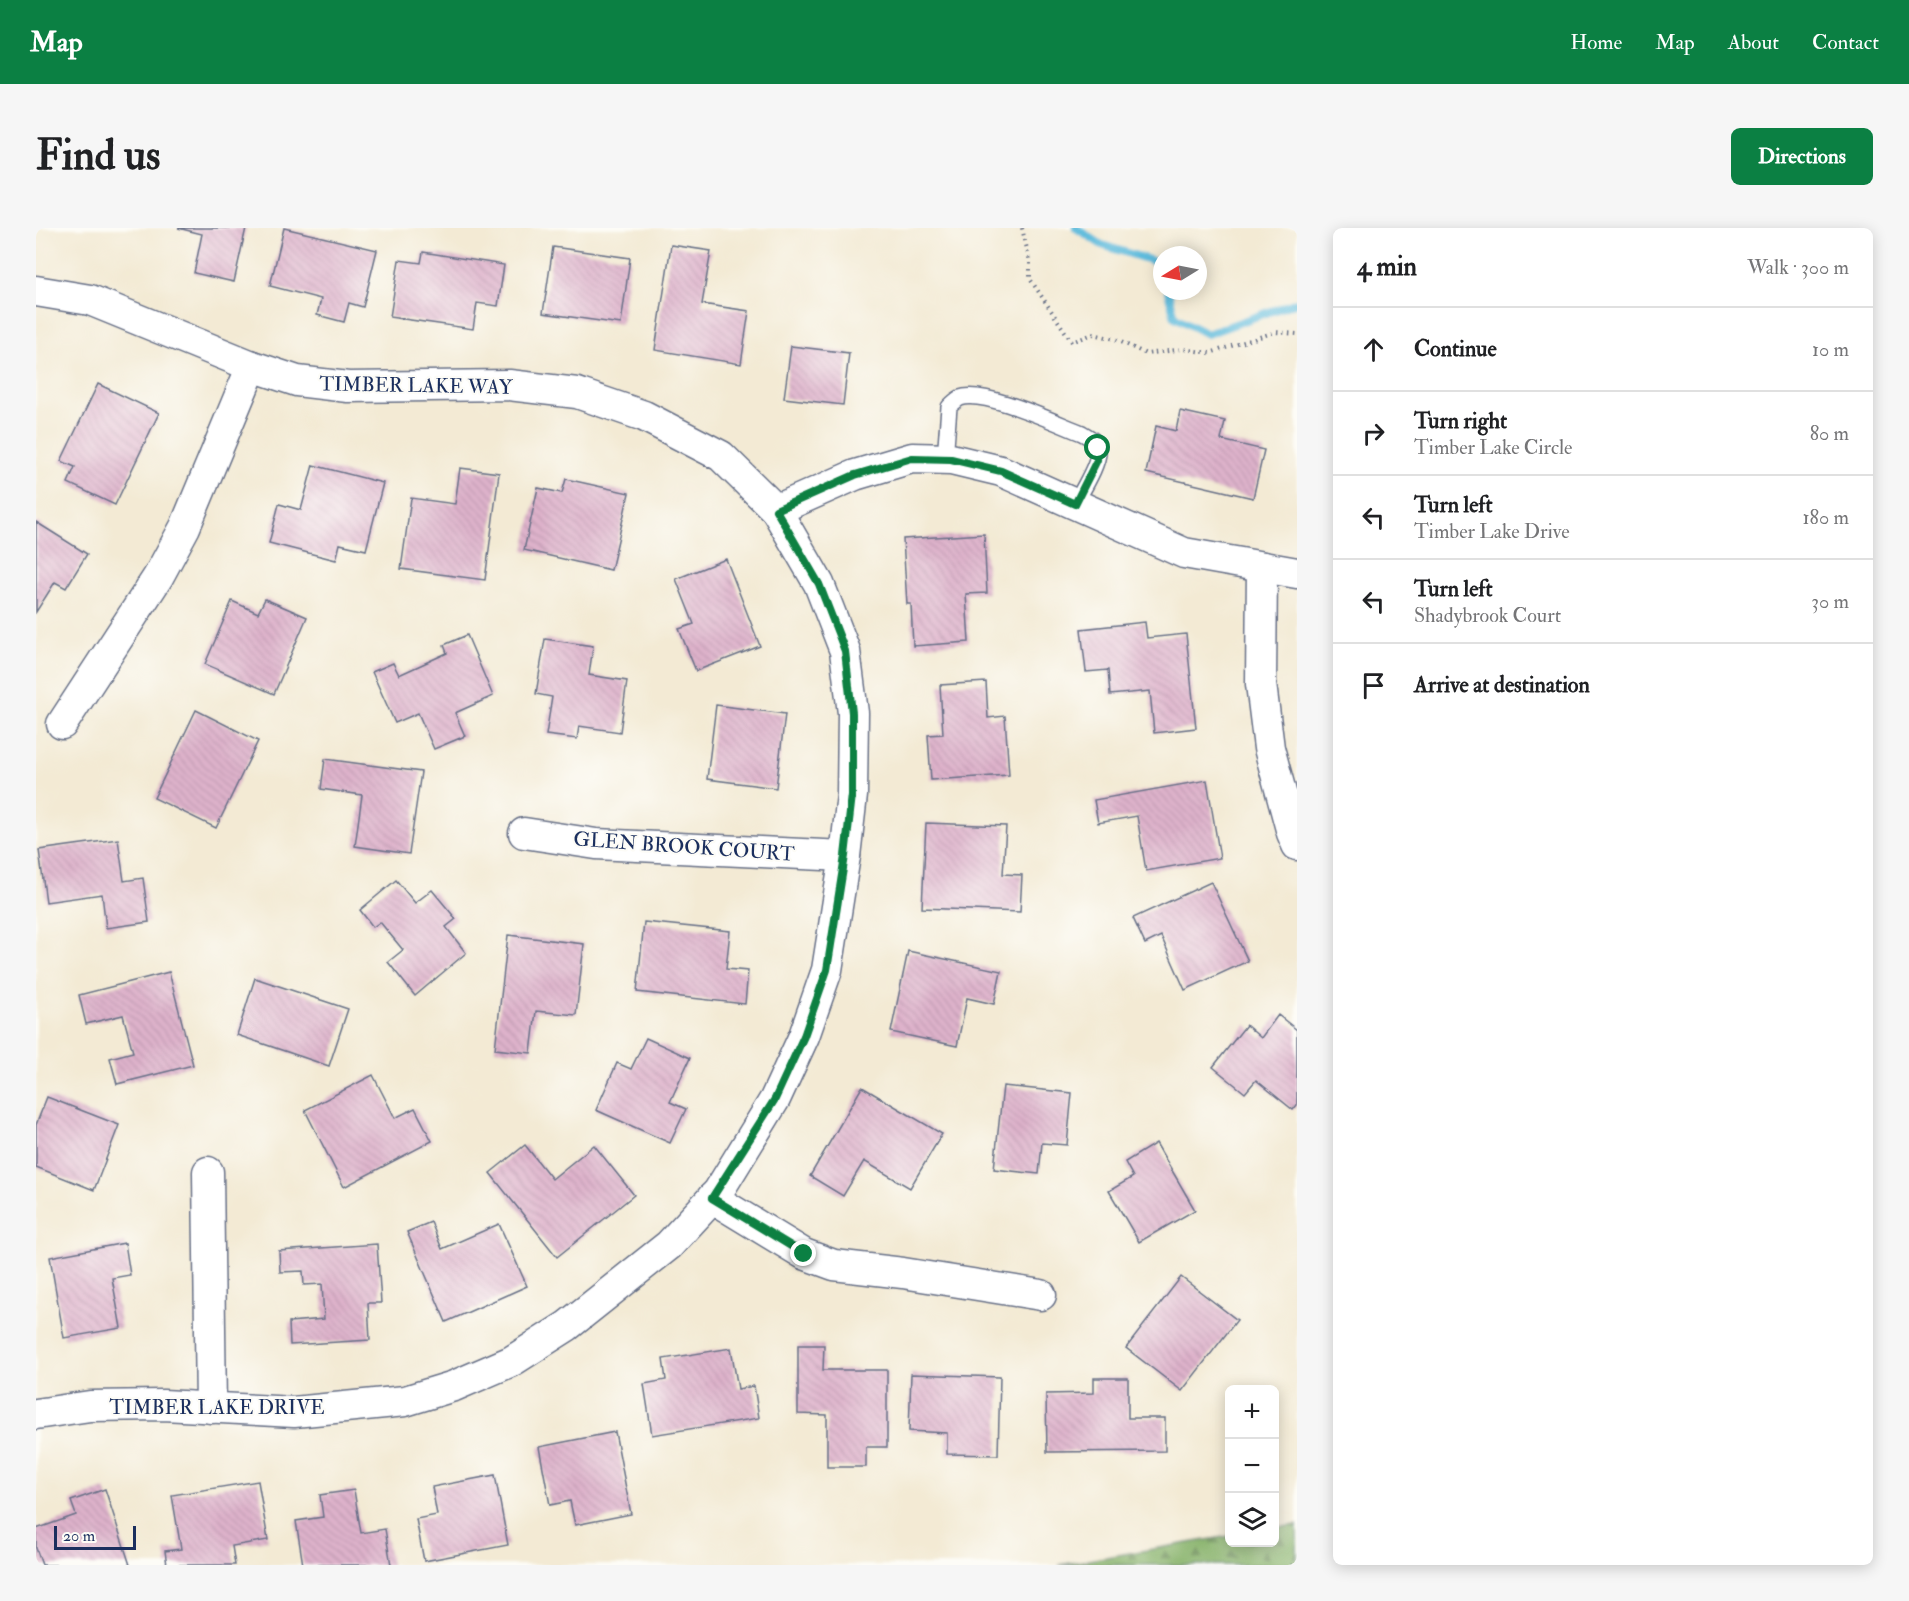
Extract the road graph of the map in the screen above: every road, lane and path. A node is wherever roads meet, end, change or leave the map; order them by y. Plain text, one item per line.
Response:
1 (1022, 228) edge
2 (36, 291) edge
3 (1297, 334) edge
4 (252, 366) junction
5 (945, 459) junction
6 (1075, 504) junction
7 (776, 510) junction
8 (1262, 567) junction
9 (1297, 573) edge
10 (62, 724) dead end
11 (524, 833) dead end
12 (1297, 845) edge
13 (845, 856) junction
14 (208, 1172) dead end
15 (712, 1198) junction
16 (1041, 1295) dead end
17 (211, 1408) junction
18 (36, 1414) edge
19 (1297, 1564) edge
20 (1291, 1565) edge

1 - 3 path
2 - 4 street, TIMBER LAKE WAY
4 - 7 street, TIMBER LAKE WAY
4 - 10 street
5 - 6 street
5 - 6 lane
5 - 7 street
6 - 8 street
7 - 13 street, TIMBER LAKE DRIVE
8 - 9 street
8 - 12 street
11 - 13 street, GLEN BROOK COURT
13 - 15 street, TIMBER LAKE DRIVE
14 - 17 street
15 - 16 street
15 - 17 street, TIMBER LAKE DRIVE
17 - 18 street, TIMBER LAKE DRIVE
19 - 20 path

